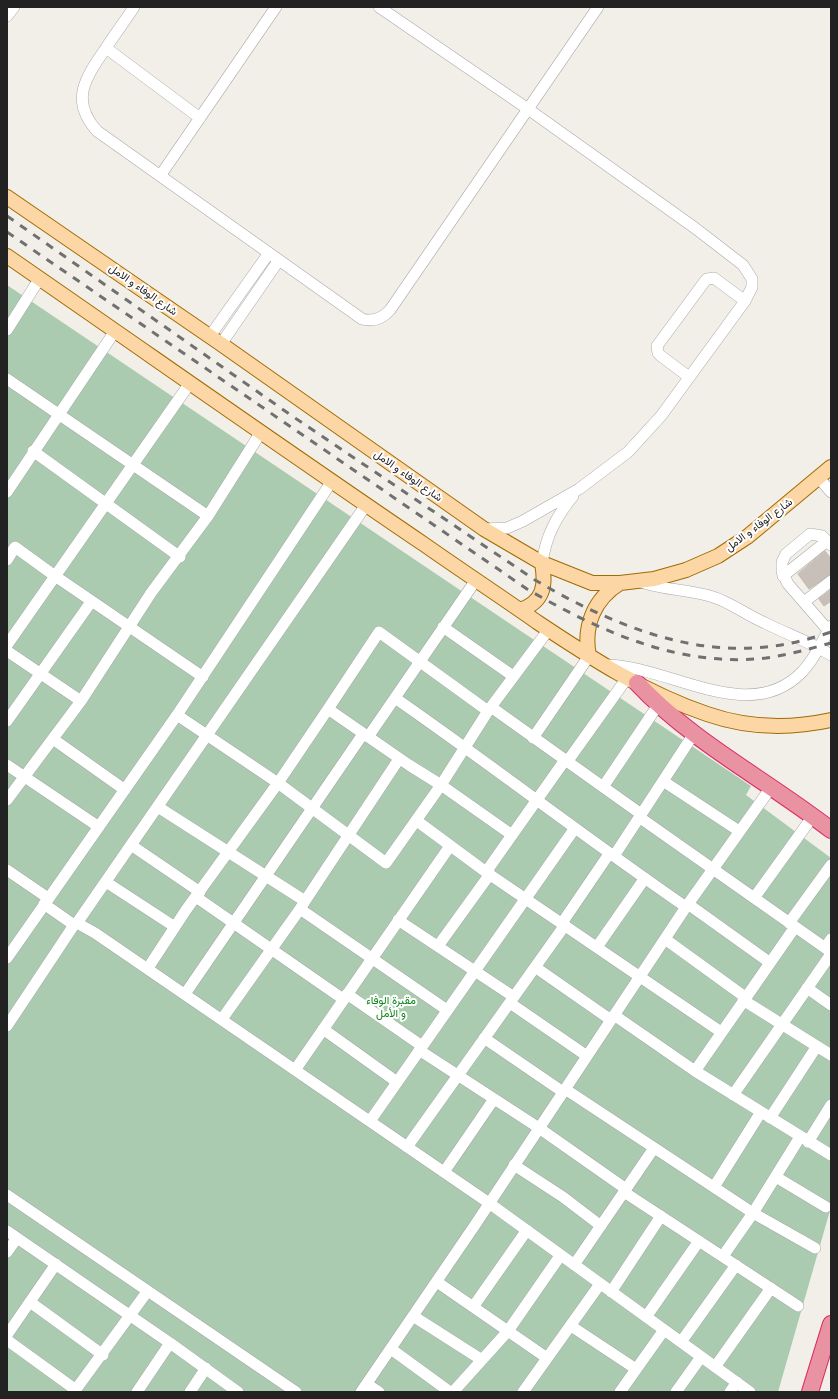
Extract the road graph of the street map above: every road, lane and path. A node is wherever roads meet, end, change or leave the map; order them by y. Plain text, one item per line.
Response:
1 (14, 7) edge
2 (134, 7) edge
3 (276, 7) edge
4 (378, 7) edge
5 (598, 7) edge
6 (7, 16) edge
7 (106, 48) junction
8 (528, 109) junction
9 (200, 118) junction
10 (160, 176) junction
11 (7, 196) edge
12 (268, 253) junction
13 (7, 256) edge
14 (279, 260) junction
15 (40, 278) junction
16 (745, 301) junction
17 (7, 330) edge
18 (115, 331) junction
19 (215, 340) junction
20 (689, 377) junction
21 (7, 379) edge
22 (190, 383) junction
23 (58, 414) junction
24 (261, 432) junction
25 (34, 451) junction
26 (133, 464) junction
27 (831, 466) edge
28 (819, 478) junction
29 (332, 481) junction
30 (579, 489) junction
31 (8, 490) edge
32 (831, 492) edge
33 (106, 502) junction
34 (366, 505) junction
35 (208, 516) junction
36 (484, 529) junction
37 (829, 543) edge
38 (11, 544) edge
39 (180, 557) junction
40 (7, 560) edge
41 (542, 563) junction
42 (55, 576) junction
43 (783, 576) junction
44 (476, 580) junction
45 (637, 581) junction
46 (831, 581) edge
47 (620, 583) junction
48 (91, 602) junction
49 (804, 602) junction
50 (520, 610) junction
51 (443, 627) junction
52 (130, 628) junction
53 (830, 628) edge
54 (548, 629) junction
55 (7, 645) edge
56 (819, 647) junction
57 (7, 651) edge
58 (831, 655) edge
59 (589, 656) junction
60 (420, 662) junction
61 (605, 665) junction
62 (40, 674) junction
63 (514, 676) junction
64 (203, 677) junction
65 (632, 681) junction
66 (395, 698) junction
67 (81, 701) junction
68 (658, 705) junction
69 (328, 708) junction
70 (489, 709) junction
71 (9, 714) edge
72 (177, 715) junction
73 (831, 720) edge
74 (366, 735) junction
75 (693, 735) junction
76 (208, 736) junction
77 (533, 738) junction
78 (53, 739) junction
79 (466, 747) junction
80 (399, 759) junction
81 (566, 761) junction
82 (7, 765) edge
83 (24, 777) junction
84 (663, 781) junction
85 (278, 783) junction
86 (442, 785) junction
87 (772, 786) junction
88 (602, 787) junction
89 (125, 790) junction
90 (7, 800) edge
91 (537, 800) junction
92 (158, 806) junction
93 (312, 808) junction
94 (640, 816) junction
95 (813, 816) junction
96 (416, 821) junction
97 (99, 827) junction
98 (575, 828) junction
99 (831, 830) edge
100 (739, 831) junction
101 (348, 834) junction
102 (512, 835) junction
103 (131, 845) junction
104 (450, 846) junction
105 (229, 852) junction
106 (612, 855) junction
107 (831, 865) edge
108 (713, 868) junction
109 (8, 873) edge
110 (488, 873) junction
111 (266, 876) junction
112 (645, 878) junction
113 (106, 882) junction
114 (198, 894) junction
115 (525, 898) junction
116 (754, 898) junction
117 (46, 901) junction
118 (303, 905) junction
119 (687, 905) junction
120 (398, 920) junction
121 (234, 923) junction
122 (76, 924) junction
123 (564, 924) junction
124 (792, 925) junction
125 (175, 927) junction
126 (665, 939) junction
127 (438, 946) junction
128 (597, 947) junction
129 (829, 948) edge
130 (272, 949) junction
131 (7, 958) edge
132 (372, 958) junction
133 (769, 962) junction
134 (535, 967) junction
135 (148, 968) junction
136 (475, 970) junction
137 (640, 977) junction
138 (807, 988) junction
139 (185, 994) junction
140 (345, 997) junction
141 (744, 998) junction
142 (512, 1000) junction
143 (831, 1005) edge
144 (447, 1010) junction
145 (613, 1017) junction
146 (222, 1019) junction
147 (781, 1024) junction
148 (7, 1026) edge
149 (323, 1029) junction
150 (721, 1032) junction
151 (484, 1038) junction
152 (817, 1046) junction
153 (421, 1048) junction
154 (831, 1055) edge
155 (587, 1056) junction
156 (295, 1070) junction
157 (695, 1071) junction
158 (457, 1076) junction
159 (397, 1082) junction
160 (564, 1090) junction
161 (733, 1095) junction
162 (494, 1100) junction
163 (831, 1105) edge
164 (765, 1115) junction
165 (370, 1121) junction
166 (539, 1128) junction
167 (804, 1139) junction
168 (407, 1147) junction
169 (654, 1148) junction
170 (831, 1155) edge
171 (514, 1165) junction
172 (444, 1172) junction
173 (776, 1177) junction
174 (714, 1187) junction
175 (625, 1191) junction
176 (7, 1195) edge
177 (489, 1203) junction
178 (826, 1207) dead end
179 (753, 1213) junction
180 (661, 1216) junction
181 (601, 1226) junction
182 (527, 1230) junction
183 (7, 1231) edge
184 (17, 1238) junction
185 (699, 1241) junction
186 (815, 1248) dead end
187 (7, 1252) edge
188 (560, 1256) junction
189 (722, 1256) junction
190 (56, 1264) junction
191 (574, 1265) junction
192 (736, 1265) junction
193 (437, 1282) junction
194 (600, 1284) junction
195 (771, 1288) junction
196 (147, 1292) junction
197 (611, 1292) junction
198 (30, 1302) junction
199 (798, 1306) dead end
200 (473, 1307) junction
201 (129, 1316) junction
202 (413, 1316) junction
203 (646, 1317) junction
204 (831, 1324) edge
205 (571, 1326) junction
206 (664, 1330) junction
207 (508, 1331) junction
208 (7, 1335) edge
209 (7, 1340) edge
210 (681, 1342) junction
211 (170, 1343) junction
212 (391, 1349) junction
213 (103, 1355) junction
214 (701, 1357) junction
215 (547, 1358) junction
216 (482, 1360) junction
217 (715, 1367) junction
218 (206, 1368) junction
219 (636, 1369) junction
220 (737, 1382) junction
221 (364, 1388) edge
222 (528, 1390) edge
223 (75, 1391) edge
224 (137, 1392) edge
225 (190, 1392) edge
226 (238, 1392) edge
227 (296, 1392) edge
228 (379, 1392) edge
229 (450, 1392) edge
230 (453, 1392) edge
231 (620, 1392) edge
232 (676, 1392) edge
233 (730, 1392) edge
234 (750, 1392) edge
235 (810, 1392) edge

1 - 6 lane
2 - 7 lane
3 - 9 lane
4 - 8 lane
5 - 8 lane
7 - 9 lane
7 - 10 lane
8 - 14 lane
8 - 16 lane
9 - 10 lane
10 - 12 lane
11 - 19 main road, شارع الوفاء و الامل
12 - 14 lane
12 - 19 lane
13 - 15 main road
14 - 19 lane
15 - 17 lane
15 - 18 main road
16 - 20 lane
16 - 20 lane
18 - 22 main road
18 - 23 lane
19 - 36 main road, شارع الوفاء و الامل
20 - 30 lane
21 - 23 lane
22 - 24 main road
22 - 26 lane
23 - 25 lane
23 - 26 lane
24 - 29 main road
24 - 35 lane
25 - 31 lane
25 - 33 lane
26 - 33 lane
26 - 35 lane
27 - 28 main road, شارع الوفاء و الامل
28 - 32 lane
28 - 45 main road, شارع الوفاء و الامل
29 - 34 main road
29 - 64 lane
30 - 36 lane
30 - 41 lane
33 - 39 lane
33 - 42 lane
34 - 44 main road
34 - 76 lane
35 - 39 lane
36 - 41 main road, شارع الوفاء و الامل
37 - 43 lane
37 - 43 lane
38 - 40 lane
38 - 42 lane
39 - 52 lane
41 - 47 main road, شارع الوفاء و الامل
41 - 50 main road
42 - 48 lane
42 - 55 lane
43 - 49 lane
44 - 50 main road
44 - 51 lane
45 - 47 main road, شارع الوفاء و الامل
45 - 56 lane
46 - 49 lane
47 - 59 main road
48 - 52 lane
48 - 62 lane
49 - 53 lane
50 - 54 main road
51 - 60 lane
51 - 63 lane
52 - 64 lane
52 - 67 lane
53 - 56 lane
54 - 59 main road
54 - 63 lane
56 - 58 lane
56 - 61 lane
57 - 62 lane
59 - 61 main road
59 - 77 lane
60 - 66 lane
60 - 69 lane
60 - 70 lane
61 - 65 main road
62 - 67 lane
62 - 71 lane
63 - 70 lane
64 - 72 lane
65 - 68 highway
65 - 73 main road
65 - 81 lane
66 - 74 lane
66 - 79 lane
67 - 78 lane
68 - 75 highway
68 - 88 lane
69 - 74 lane
69 - 85 lane
70 - 77 lane
70 - 79 lane
72 - 76 lane
72 - 89 lane
74 - 80 lane
74 - 93 lane
75 - 84 lane
75 - 87 highway
76 - 85 lane
76 - 92 lane
77 - 81 lane
78 - 83 lane
78 - 89 lane
79 - 86 lane
79 - 91 lane
80 - 86 lane
80 - 101 lane
81 - 88 lane
81 - 91 lane
82 - 83 lane
83 - 90 lane
83 - 97 lane
84 - 94 lane
84 - 100 lane
85 - 93 lane
85 - 105 lane
86 - 96 lane
86 - 102 lane
87 - 95 highway
87 - 100 lane
88 - 94 lane
89 - 97 lane
91 - 98 lane
91 - 102 lane
92 - 103 lane
92 - 105 lane
93 - 101 lane
93 - 111 lane
94 - 106 lane
94 - 108 lane
95 - 99 highway
95 - 116 lane
96 - 101 lane
96 - 104 lane
97 - 117 lane
98 - 106 lane
98 - 115 lane
100 - 108 lane
101 - 118 lane
102 - 110 lane
103 - 113 lane
103 - 114 lane
104 - 110 lane
104 - 120 lane
105 - 111 lane
105 - 114 lane
106 - 112 lane
106 - 123 lane
107 - 124 lane
108 - 116 lane
108 - 119 lane
109 - 117 lane
110 - 115 lane
110 - 127 lane
111 - 118 lane
111 - 121 lane
112 - 119 lane
112 - 128 lane
113 - 122 lane
113 - 125 lane
114 - 121 lane
114 - 125 lane
115 - 123 lane
115 - 136 lane
116 - 124 lane
117 - 122 lane
117 - 131 lane
118 - 130 lane
118 - 132 lane
119 - 126 lane
119 - 133 lane
120 - 127 lane
120 - 132 lane
121 - 130 lane
121 - 139 lane
122 - 135 lane
122 - 148 lane
123 - 128 lane
123 - 134 lane
124 - 129 lane
124 - 133 lane
125 - 135 lane
126 - 137 lane
126 - 141 lane
127 - 136 lane
128 - 137 lane
129 - 138 lane
130 - 140 lane
130 - 146 lane
132 - 140 lane
132 - 144 lane
133 - 141 lane
134 - 142 lane
134 - 145 lane
135 - 139 lane
136 - 142 lane
136 - 144 lane
137 - 145 lane
137 - 150 lane
138 - 143 lane
138 - 147 lane
139 - 146 lane
140 - 149 lane
140 - 153 lane
141 - 147 lane
141 - 150 lane
142 - 151 lane
142 - 155 lane
144 - 153 lane
145 - 155 lane
145 - 157 lane
146 - 156 lane
147 - 152 lane
147 - 161 lane
149 - 156 lane
149 - 159 lane
150 - 157 lane
151 - 158 lane
151 - 160 lane
152 - 154 lane
152 - 164 lane
153 - 158 lane
153 - 159 lane
155 - 160 lane
156 - 165 lane
157 - 161 lane
158 - 162 lane
158 - 168 lane
159 - 165 lane
160 - 166 lane
160 - 169 lane
161 - 164 lane
162 - 166 lane
162 - 172 lane
163 - 167 lane
164 - 167 lane
164 - 174 lane
165 - 168 lane
166 - 171 lane
166 - 175 lane
167 - 170 lane
167 - 173 lane
168 - 172 lane
169 - 174 lane
169 - 175 lane
171 - 177 lane
171 - 181 lane
172 - 177 lane
173 - 178 lane
173 - 179 lane
174 - 179 lane
175 - 180 lane
175 - 181 lane
176 - 196 lane
177 - 182 lane
177 - 193 lane
179 - 186 lane
179 - 189 lane
180 - 185 lane
180 - 197 lane
181 - 191 lane
182 - 188 lane
182 - 200 lane
183 - 184 lane
184 - 187 lane
184 - 190 lane
185 - 189 lane
185 - 203 lane
188 - 191 lane
188 - 207 lane
189 - 192 lane
190 - 198 lane
190 - 201 lane
191 - 194 lane
192 - 195 lane
192 - 210 lane
193 - 200 lane
193 - 202 lane
194 - 197 lane
194 - 205 lane
195 - 199 lane
195 - 217 lane
196 - 201 lane
196 - 227 lane
197 - 203 lane
198 - 208 lane
198 - 213 lane
200 - 207 lane
201 - 211 lane
201 - 213 lane
202 - 212 lane
202 - 216 lane
203 - 206 lane
204 - 235 highway
205 - 215 lane
205 - 219 lane
206 - 210 lane
206 - 219 lane
207 - 215 lane
207 - 216 lane
209 - 223 lane
210 - 214 lane
211 - 218 lane
211 - 224 lane
212 - 221 lane
212 - 229 lane
213 - 223 lane
214 - 217 lane
214 - 232 lane
215 - 222 lane
216 - 230 lane
217 - 220 lane
218 - 225 lane
218 - 226 lane
219 - 231 lane
220 - 233 lane
220 - 234 lane
221 - 228 lane

